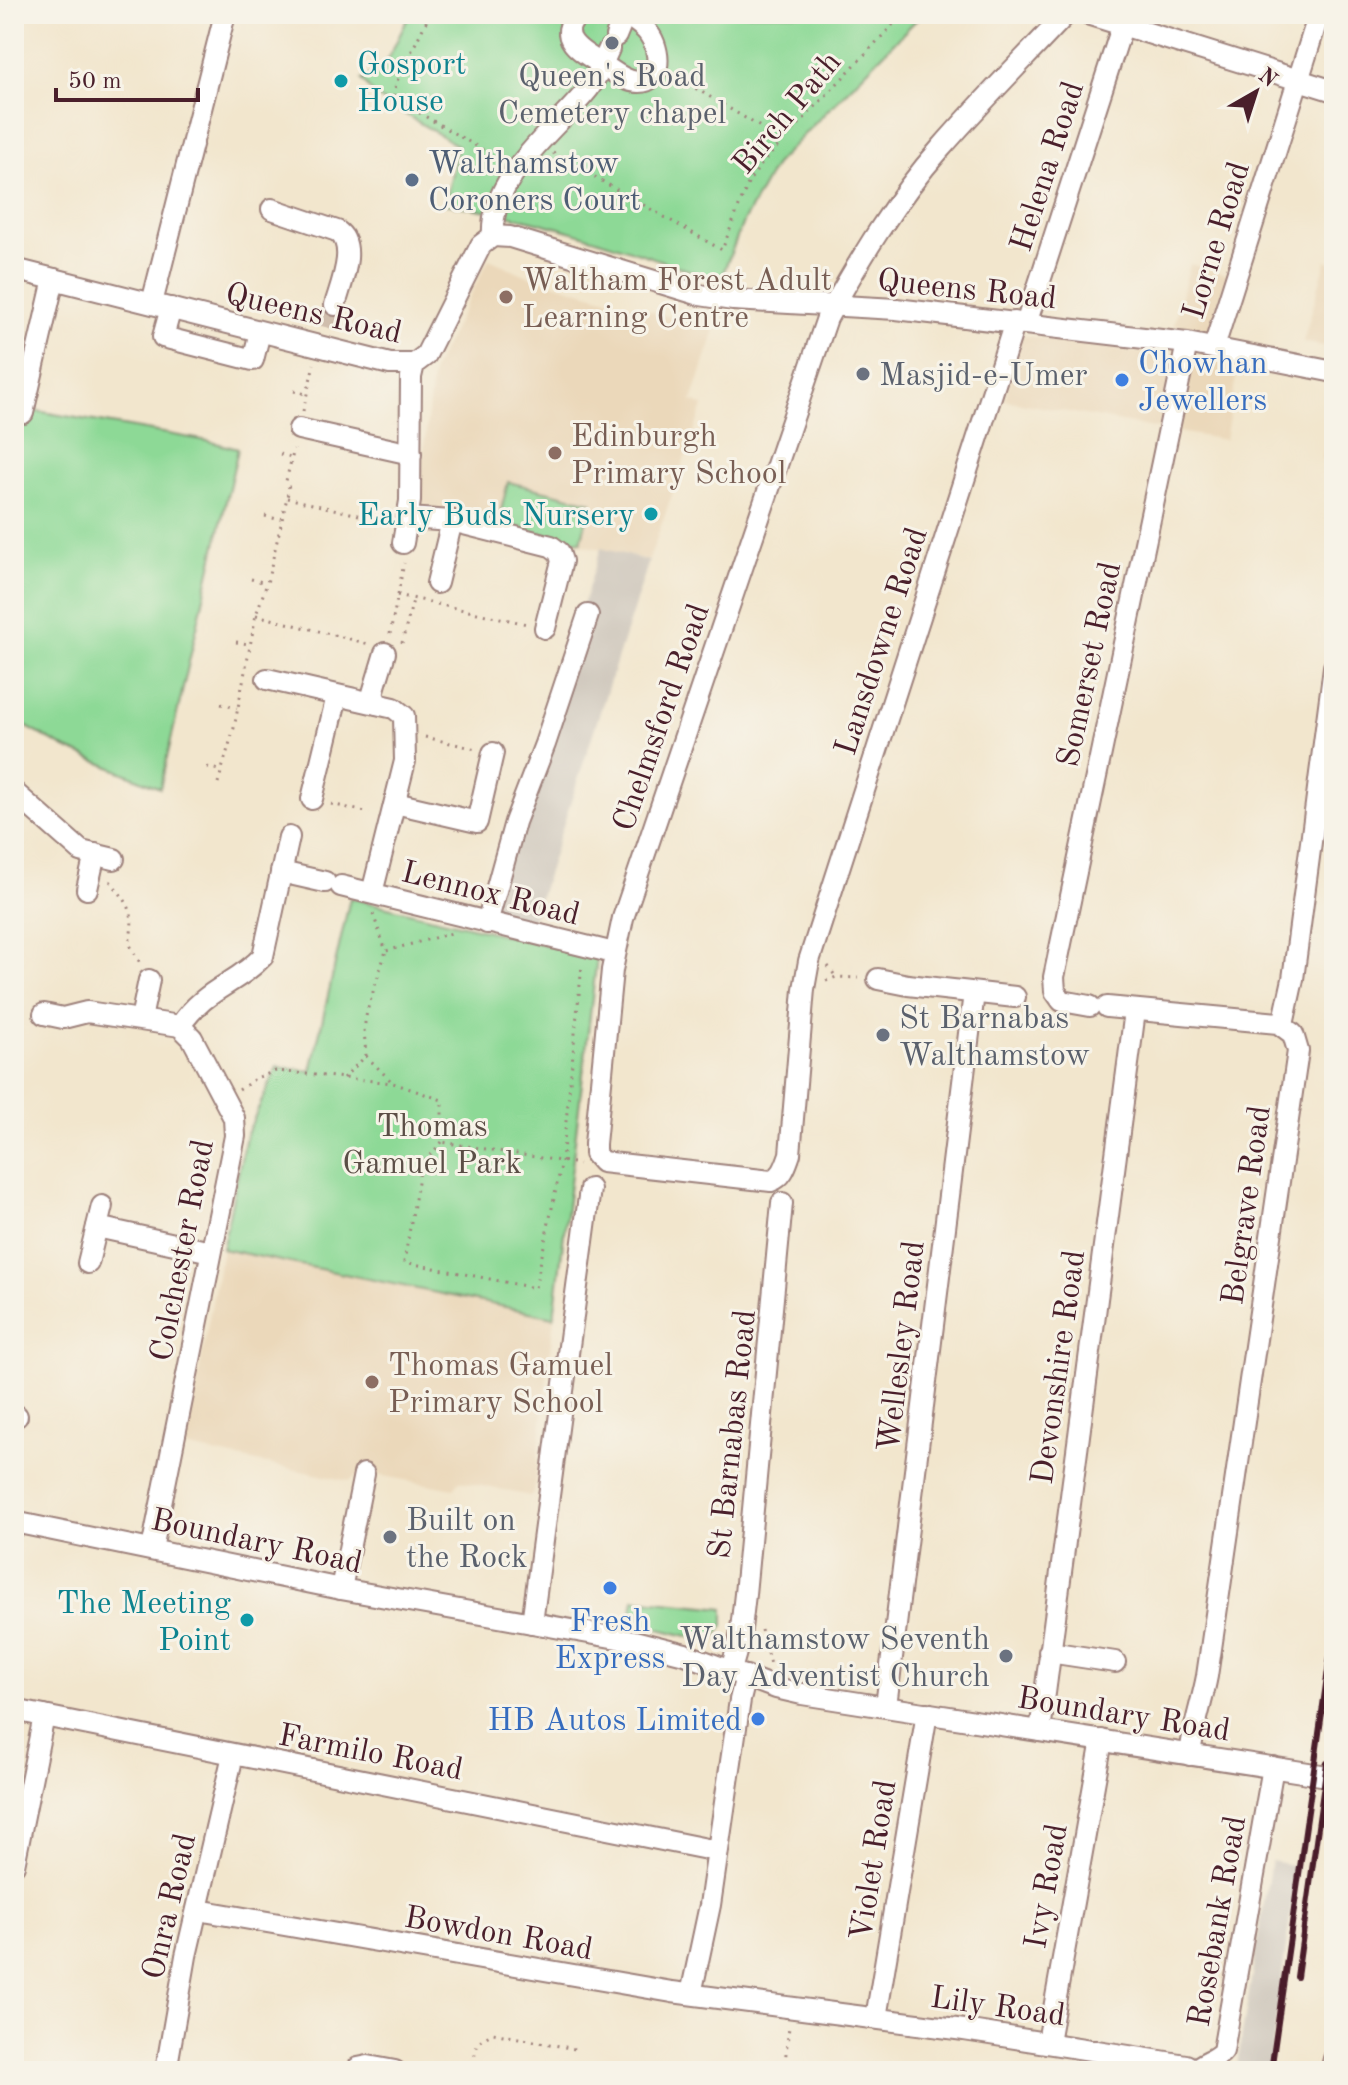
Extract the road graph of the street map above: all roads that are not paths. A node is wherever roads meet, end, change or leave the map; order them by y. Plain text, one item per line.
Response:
1 (225, 14) edge
2 (580, 14) edge
3 (625, 14) edge
4 (1066, 14) edge
5 (1087, 14) edge
6 (1319, 14) edge
7 (1122, 27) junction
8 (609, 50) junction
9 (1297, 80) junction
10 (1334, 91) edge
11 (272, 209) dead end
12 (493, 236) junction
13 (14, 269) edge
14 (54, 279) junction
15 (835, 304) junction
16 (335, 305) tunnel mouth
17 (162, 306) junction
18 (1021, 323) junction
19 (329, 328) tunnel mouth
20 (260, 332) junction
21 (1187, 343) junction
22 (1214, 347) junction
23 (324, 348) junction
24 (414, 364) junction
25 (1334, 372) edge
26 (23, 413) dead end
27 (299, 429) dead end
28 (411, 454) junction
29 (452, 521) junction
30 (437, 583) dead end
31 (588, 615) dead end
32 (545, 628) road end
33 (386, 651) road end
34 (1334, 667) edge
35 (267, 679) dead end
36 (337, 696) junction
37 (377, 704) junction
38 (493, 753) road end
39 (14, 792) edge
40 (312, 799) road end
41 (393, 810) junction
42 (289, 837) dead end
43 (281, 872) junction
44 (87, 889) dead end
45 (372, 893) junction
46 (487, 923) junction
47 (613, 962) junction
48 (878, 979) road end
49 (149, 980) road end
50 (974, 993) junction
51 (1015, 997) dead end
52 (1135, 1011) junction
53 (44, 1014) dead end
54 (141, 1019) junction
55 (1283, 1025) junction
56 (180, 1026) junction
57 (775, 1180) joint
58 (590, 1189) dead end
59 (782, 1203) dead end
60 (102, 1206) dead end
61 (97, 1227) junction
62 (211, 1252) junction
63 (88, 1263) dead end
64 (364, 1474) dead end
65 (14, 1522) edge
66 (152, 1549) junction
67 (341, 1589) junction
68 (532, 1623) junction
69 (1049, 1652) junction
70 (1115, 1662) dead end
71 (738, 1673) junction
72 (886, 1706) junction
73 (14, 1710) edge
74 (927, 1713) junction
75 (44, 1716) junction
76 (1040, 1731) junction
77 (1102, 1740) junction
78 (233, 1755) junction
79 (1190, 1755) junction
80 (1273, 1767) junction
81 (1334, 1777) edge
82 (717, 1851) junction
83 (14, 1865) edge
84 (198, 1910) junction
85 (691, 1994) junction
86 (792, 2007) joint
87 (876, 2018) junction
88 (1048, 2042) junction
89 (1334, 2059) edge
90 (1194, 2070) edge
91 (166, 2071) edge
92 (357, 2071) edge
93 (395, 2071) edge
94 (1331, 2071) edge

1 - 17 street
2 - 8 street
3 - 8 street
3 - 8 street
4 - 15 street, Chelmsford Road
5 - 7 street
6 - 9 street, Lorne Road
7 - 9 street
7 - 18 street, Helena Road
8 - 12 street
9 - 10 street
9 - 22 street, Lorne Road
11 - 16 street
12 - 15 street, Queens Road
12 - 24 street, Queens Road
13 - 14 street, Queens Road
14 - 17 street, Queens Road
14 - 26 street
15 - 18 street, Queens Road
15 - 47 street, Chelmsford Road
17 - 20 street, Queens Road
17 - 20 street
18 - 21 street, Queens Road
18 - 57 street, Lansdowne Road
19 - 23 street
20 - 23 street, Queens Road
21 - 22 street, Queens Road
21 - 52 street, Somerset Road
22 - 25 street, Queens Road
23 - 24 street, Queens Road
24 - 28 street
27 - 28 street
28 - 29 street
29 - 30 street
29 - 32 street
31 - 46 street
33 - 37 street
34 - 55 street
35 - 36 street
36 - 37 street
36 - 40 street
37 - 41 street, Lennox Road
38 - 41 street
39 - 44 street
41 - 45 street, Lennox Road
42 - 43 street
43 - 45 street
43 - 56 street
45 - 46 street, Lennox Road
46 - 47 street, Lennox Road
47 - 57 street, Chelmsford Road
48 - 50 street
49 - 54 street
50 - 51 street
50 - 72 street, Wellesley Road
52 - 55 street
52 - 69 street, Devonshire Road
53 - 54 street
54 - 56 street
55 - 79 street, Belgrave Road
56 - 62 street, Colchester Road
58 - 68 street
59 - 71 street, St Barnabas Road
60 - 61 street
61 - 62 street
61 - 63 street
62 - 66 street, Colchester Road
64 - 67 street
65 - 66 street, Boundary Road
66 - 67 street, Boundary Road
67 - 68 street, Boundary Road
68 - 71 street, Boundary Road
69 - 70 street
69 - 76 street, Devonshire Road
71 - 72 street, Boundary Road
71 - 82 street, St Barnabas Road
72 - 74 street, Boundary Road
73 - 75 street, Farmilo Road
74 - 76 street, Boundary Road
74 - 87 street, Violet Road
75 - 78 street, Farmilo Road
75 - 83 street
76 - 77 street, Boundary Road
77 - 79 street, Boundary Road
77 - 88 street, Ivy Road
78 - 82 street, Farmilo Road
78 - 84 street, Onra Road
79 - 80 street, Boundary Road
80 - 81 street, Boundary Road
80 - 90 street, Rosebank Road
82 - 85 street, St Barnabas Road
84 - 85 street, Bowdon Road
84 - 91 street, Onra Road
85 - 86 street, Bowdon Road
86 - 87 street, Lily Road
87 - 88 street, Lily Road
88 - 90 street, Lily Road
89 - 94 street
92 - 93 street

